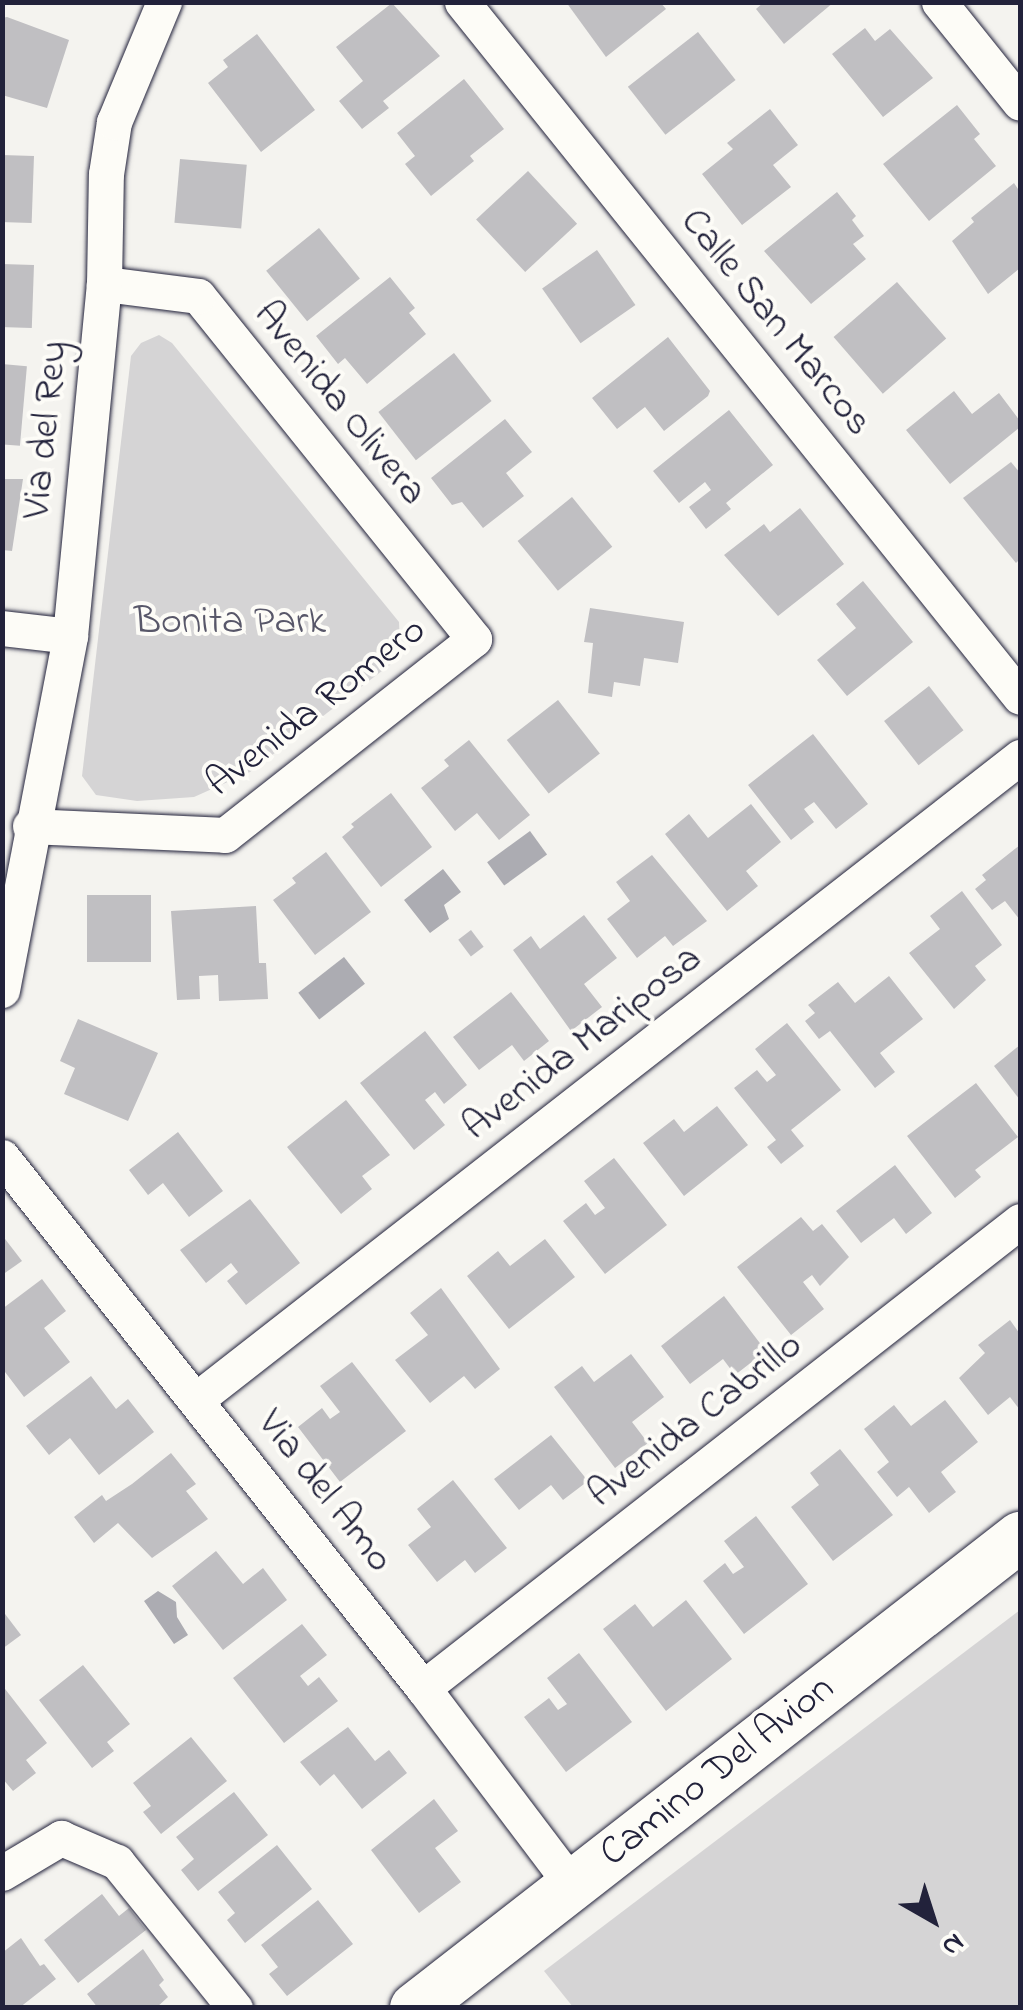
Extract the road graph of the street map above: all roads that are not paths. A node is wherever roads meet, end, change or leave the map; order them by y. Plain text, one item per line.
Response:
1 (164, 2) edge
2 (462, 2) edge
3 (939, 2) edge
4 (1020, 103) edge
5 (104, 284) junction
6 (2, 628) edge
7 (70, 636) junction
8 (474, 639) joint
9 (1020, 697) edge
10 (1020, 757) edge
11 (30, 826) junction
12 (2, 990) edge
13 (2, 1158) edge
14 (1020, 1221) edge
15 (197, 1399) junction
16 (1020, 1537) edge
17 (424, 1688) junction
18 (2, 1873) edge
19 (572, 1886) junction
20 (234, 2008) edge
21 (415, 2008) edge

1 - 5 street, Via del Rey
2 - 9 street, Calle San Marcos
3 - 4 street
5 - 7 street, Via del Rey
5 - 8 street, Avenida Olivera
6 - 7 street
7 - 11 street, Via del Rey
8 - 11 street, Avenida Romero
10 - 15 street, Avenida Mariposa
11 - 12 street, Via del Rey
13 - 15 street, Via del Amo
14 - 17 street, Avenida Cabrillo
15 - 17 street, Via del Amo
16 - 19 main road, Camino Del Avion
17 - 19 street, Via del Amo
18 - 20 street
19 - 21 main road, Camino Del Avion

